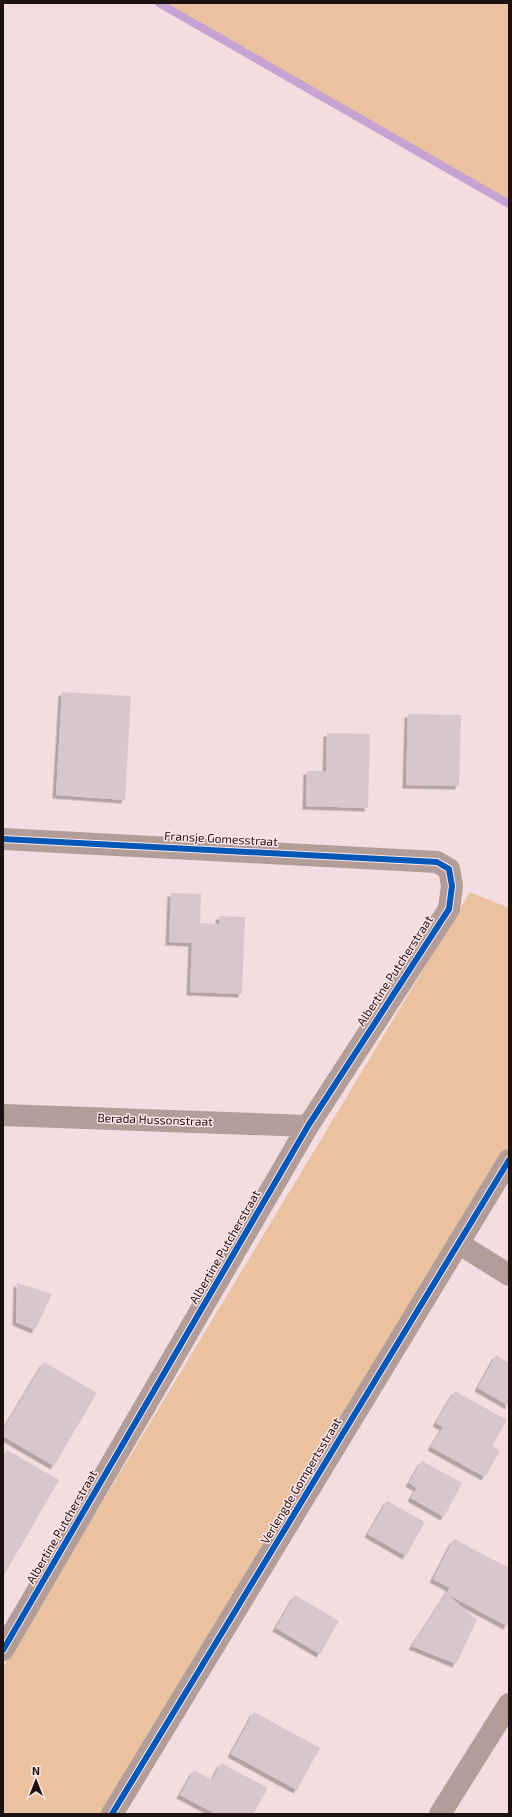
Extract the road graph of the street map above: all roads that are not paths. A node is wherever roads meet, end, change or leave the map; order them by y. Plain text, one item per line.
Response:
1 (3, 839) edge
2 (437, 862) joint
3 (3, 1115) edge
4 (308, 1126) junction
5 (509, 1160) edge
6 (458, 1243) junction
7 (509, 1275) edge
8 (6, 1636) edge
9 (509, 1704) edge
10 (112, 1814) edge
11 (440, 1814) edge

1 - 2 street, Fransje Gomesstraat
2 - 4 street, Albertine Putcherstraat
3 - 4 street, Berada Hussonstraat
4 - 8 street, Albertine Putcherstraat
5 - 6 street, Verlengde Gompertsstraat
6 - 7 street
6 - 10 street, Verlengde Gompertsstraat
9 - 11 street

